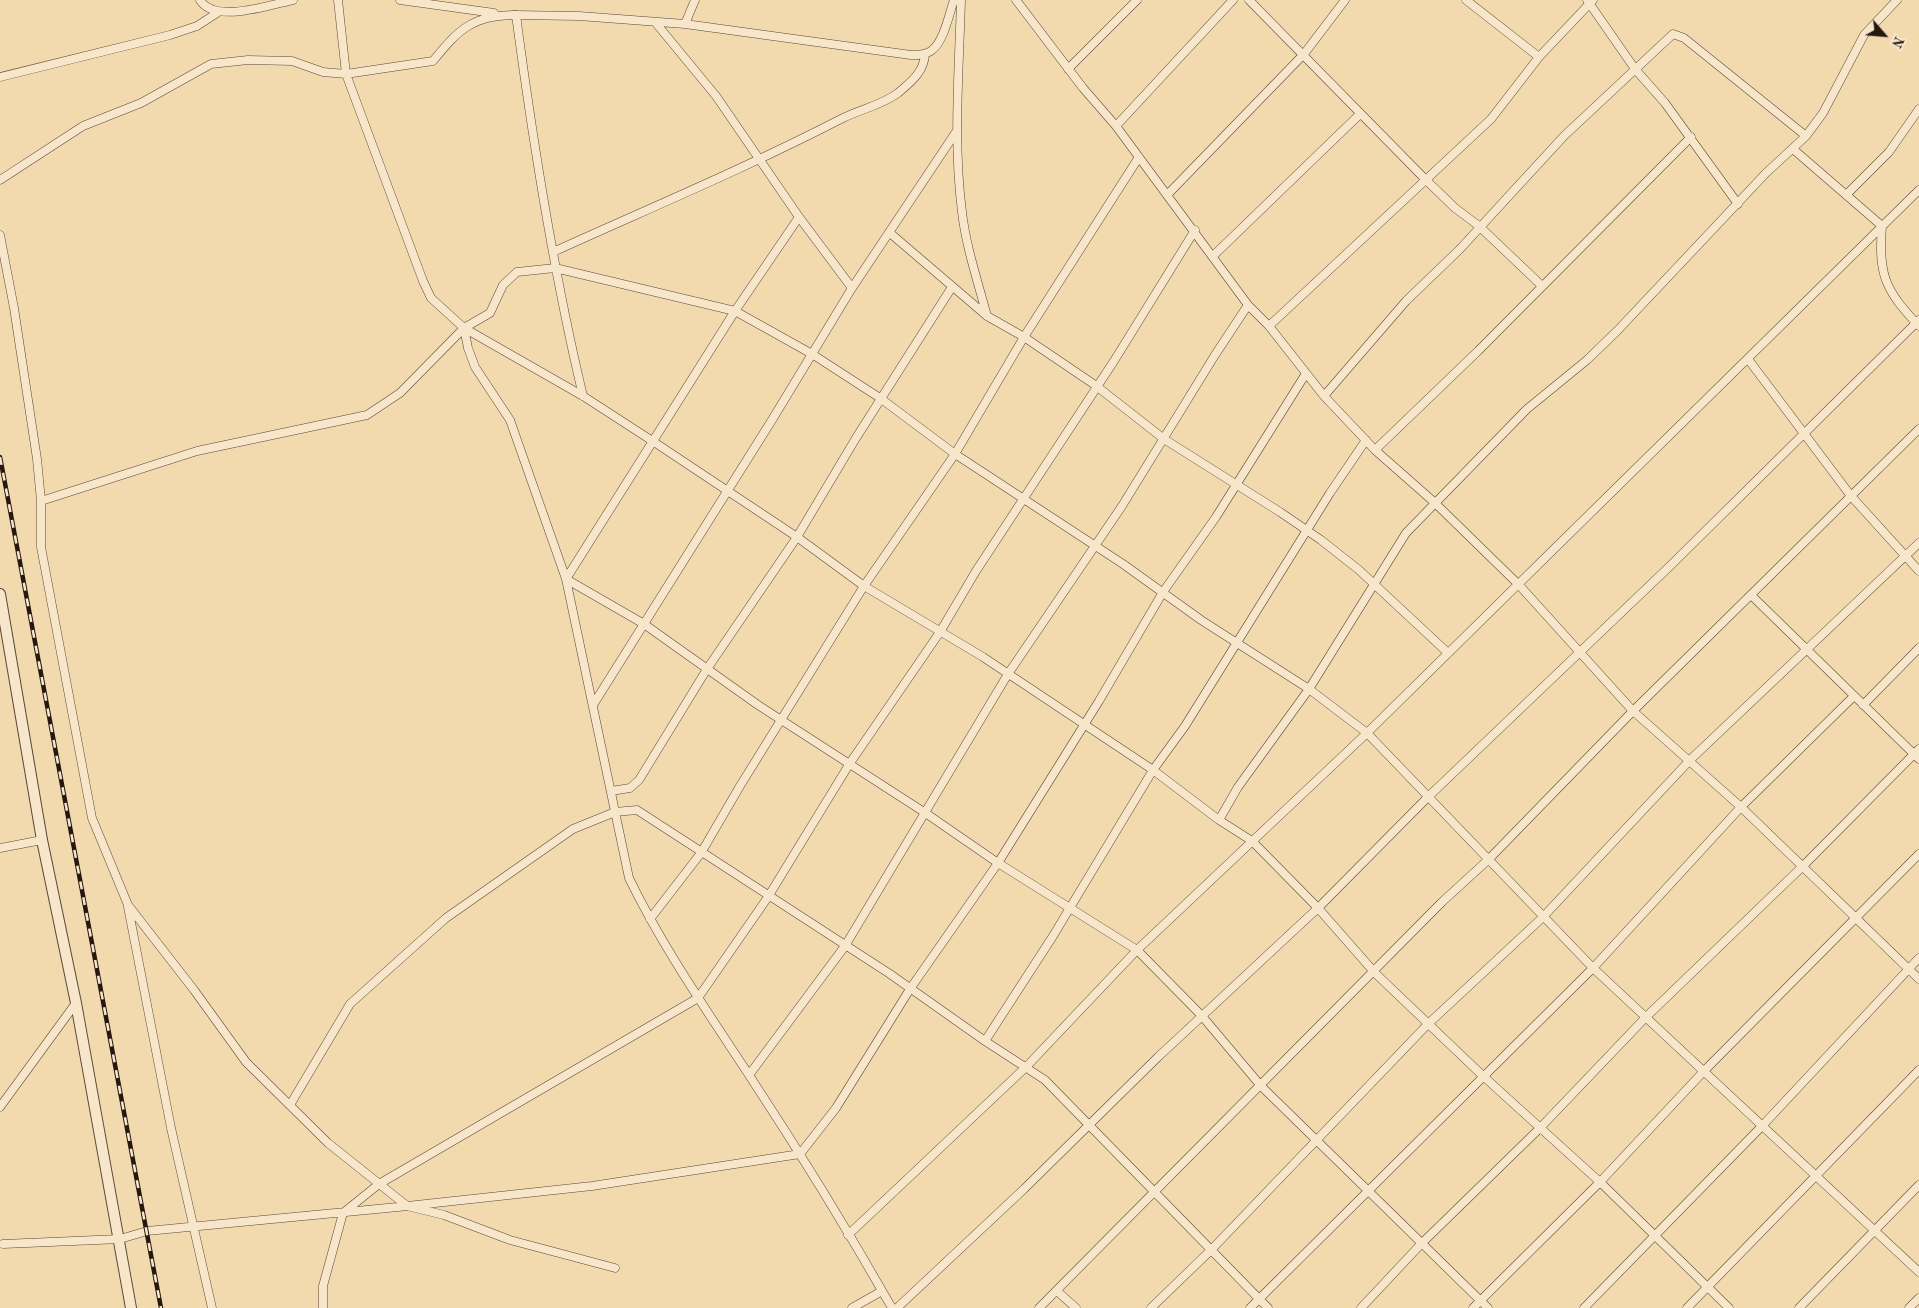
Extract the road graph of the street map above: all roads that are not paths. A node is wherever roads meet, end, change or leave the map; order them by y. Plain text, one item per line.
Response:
1 (200, 0) edge
2 (293, 0) edge
3 (338, 0) edge
4 (400, 0) edge
5 (695, 0) edge
6 (954, 0) edge
7 (961, 0) edge
8 (1016, 0) edge
9 (1137, 0) edge
10 (1233, 0) edge
11 (1249, 0) edge
12 (1344, 0) edge
13 (1466, 0) edge
14 (1897, 0) edge
15 (1590, 1) edge
16 (216, 13) junction
17 (516, 16) junction
18 (655, 22) junction
19 (684, 24) junction
20 (925, 54) junction
21 (1304, 54) junction
22 (1539, 57) junction
23 (1068, 69) junction
24 (1635, 69) junction
25 (346, 74) junction
26 (0, 77) edge
27 (1919, 109) edge
28 (1360, 114) junction
29 (1116, 126) junction
30 (956, 132) junction
31 (1806, 136) junction
32 (1691, 137) junction
33 (1793, 149) junction
34 (1139, 157) junction
35 (760, 159) junction
36 (1424, 179) junction
37 (0, 180) edge
38 (1919, 190) edge
39 (1168, 194) junction
40 (1846, 195) junction
41 (1738, 204) junction
42 (799, 218) junction
43 (1479, 226) junction
44 (1882, 226) junction
45 (1195, 230) junction
46 (890, 233) junction
47 (0, 235) edge
48 (553, 252) junction
49 (1213, 256) junction
50 (555, 268) junction
51 (1541, 285) junction
52 (852, 288) junction
53 (952, 288) junction
54 (1248, 305) junction
55 (735, 311) junction
56 (987, 316) junction
57 (1918, 323) edge
58 (1268, 326) junction
59 (464, 328) junction
60 (1024, 337) junction
61 (812, 354) junction
62 (1748, 359) junction
63 (1305, 375) junction
64 (1096, 386) junction
65 (583, 396) junction
66 (1324, 396) junction
67 (880, 398) junction
68 (1919, 429) edge
69 (1802, 433) junction
70 (1164, 439) junction
71 (1366, 440) junction
72 (654, 442) junction
73 (1375, 450) junction
74 (955, 454) junction
75 (1236, 484) junction
76 (726, 491) junction
77 (1851, 496) junction
78 (1022, 500) junction
79 (41, 501) junction
80 (1434, 502) junction
81 (1307, 530) junction
82 (797, 537) junction
83 (1919, 543) edge
84 (1095, 545) junction
85 (1904, 556) junction
86 (1919, 571) edge
87 (566, 578) junction
88 (1373, 584) junction
89 (1519, 585) junction
90 (864, 586) junction
91 (1163, 592) junction
92 (0, 594) edge
93 (1751, 595) junction
94 (644, 624) junction
95 (940, 632) junction
96 (1237, 643) junction
97 (1807, 648) junction
98 (1919, 648) edge
99 (1448, 653) junction
100 (1578, 653) junction
101 (707, 669) junction
102 (1008, 674) junction
103 (1309, 689) junction
104 (1854, 696) junction
105 (593, 705) junction
106 (1863, 705) junction
107 (1633, 711) junction
108 (781, 720) junction
109 (1083, 724) junction
110 (1367, 732) junction
111 (1917, 754) edge
112 (1690, 760) junction
113 (850, 763) junction
114 (1153, 770) junction
115 (611, 791) junction
116 (1428, 797) junction
117 (1741, 807) junction
118 (615, 812) junction
119 (924, 812) junction
120 (1219, 820) junction
121 (42, 840) junction
122 (1252, 841) junction
123 (0, 848) edge
124 (702, 853) junction
125 (1919, 854) edge
126 (1489, 859) junction
127 (998, 863) junction
128 (1803, 866) junction
129 (768, 897) junction
130 (128, 906) junction
131 (1069, 908) junction
132 (1318, 908) junction
133 (1855, 916) junction
134 (1543, 917) junction
135 (650, 920) junction
136 (845, 946) junction
137 (1137, 950) junction
138 (1919, 958) edge
139 (1593, 968) junction
140 (1908, 969) junction
141 (1375, 972) junction
142 (1919, 979) edge
143 (910, 989) junction
144 (698, 998) junction
145 (76, 1003) junction
146 (1202, 1016) junction
147 (1646, 1017) junction
148 (1428, 1024) junction
149 (985, 1041) junction
150 (1027, 1066) junction
151 (1704, 1070) junction
152 (1919, 1070) edge
153 (749, 1076) junction
154 (1483, 1076) junction
155 (1261, 1086) junction
156 (290, 1105) junction
157 (0, 1107) edge
158 (1089, 1125) junction
159 (1763, 1125) junction
160 (1540, 1128) junction
161 (1316, 1140) junction
162 (800, 1154) junction
163 (1815, 1174) junction
164 (1600, 1182) junction
165 (379, 1184) junction
166 (1919, 1185) edge
167 (1154, 1191) junction
168 (1369, 1191) junction
169 (407, 1206) junction
170 (343, 1213) junction
171 (193, 1227) junction
172 (1875, 1230) junction
173 (848, 1235) junction
174 (1656, 1236) junction
175 (120, 1239) junction
176 (3, 1244) dead end
177 (1422, 1244) junction
178 (1212, 1249) junction
179 (615, 1268) dead end
180 (1919, 1272) edge
181 (1708, 1288) junction
182 (882, 1291) junction
183 (1057, 1291) junction
184 (1919, 1298) edge
185 (1259, 1299) junction
186 (1481, 1301) junction
187 (131, 1308) edge
188 (212, 1308) edge
189 (323, 1308) edge
190 (852, 1308) edge
191 (892, 1308) edge
192 (897, 1308) edge
193 (1039, 1308) edge
194 (1076, 1308) edge
195 (1151, 1308) edge
196 (1250, 1308) edge
197 (1268, 1308) edge
198 (1361, 1308) edge
199 (1473, 1308) edge
200 (1488, 1308) edge
201 (1584, 1308) edge
202 (1687, 1308) edge
203 (1729, 1308) edge
204 (1799, 1308) edge
205 (1909, 1308) edge

1 - 16 street
2 - 16 street
3 - 25 street
4 - 17 street
5 - 19 street
6 - 20 street
7 - 30 street
8 - 23 street
9 - 23 street
10 - 29 street
11 - 21 street
12 - 21 street
13 - 22 street
14 - 31 street
15 - 22 street
15 - 24 street
16 - 26 street
17 - 18 street
17 - 25 street
17 - 48 street
18 - 19 street
18 - 35 street
19 - 20 street
20 - 35 street
21 - 28 street
21 - 39 street
22 - 36 street
23 - 29 street
24 - 31 street
24 - 32 street
24 - 43 street
25 - 37 street
25 - 59 street
27 - 40 street
28 - 36 street
28 - 49 street
29 - 34 street
30 - 46 street
30 - 56 street
31 - 33 street
32 - 41 street
32 - 51 street
33 - 40 street
33 - 41 street
34 - 39 street
34 - 60 street
35 - 42 street
35 - 48 street
36 - 43 street
36 - 58 street
38 - 44 street
39 - 45 street
40 - 44 street
41 - 80 street
42 - 52 street
42 - 55 street
43 - 51 street
43 - 66 street
44 - 57 street
44 - 62 street
45 - 49 street
45 - 64 street
46 - 52 street
46 - 53 street
47 - 79 street
48 - 50 street
49 - 54 street
50 - 55 street
50 - 59 street
50 - 65 street
51 - 73 street
52 - 61 street
53 - 56 street
53 - 67 street
54 - 58 street
54 - 70 street
55 - 61 street
55 - 72 street
56 - 60 street
57 - 69 street
58 - 63 street
59 - 65 street
59 - 79 street
59 - 87 street
60 - 64 street
60 - 74 street
61 - 67 street
61 - 76 street
62 - 69 street
62 - 89 street
63 - 66 street
63 - 75 street
64 - 70 street
64 - 78 street
65 - 72 street
66 - 71 street
67 - 74 street
67 - 82 street
68 - 77 street
69 - 77 street
69 - 100 street
70 - 75 street
70 - 84 street
71 - 73 street
71 - 81 street
72 - 76 street
72 - 87 street
73 - 80 street
74 - 78 street
74 - 90 street
75 - 81 street
75 - 91 street
76 - 82 street
76 - 94 street
77 - 85 street
77 - 93 street
78 - 84 street
78 - 95 street
79 - 130 street
80 - 88 street
80 - 89 street
81 - 88 street
81 - 96 street
82 - 90 street
82 - 101 street
83 - 85 street
84 - 91 street
84 - 102 street
85 - 86 street
85 - 97 street
87 - 94 street
87 - 105 street
88 - 99 street
88 - 103 street
89 - 99 street
89 - 100 street
90 - 95 street
90 - 108 street
91 - 96 street
91 - 109 street
92 - 121 street
93 - 97 street
93 - 107 street
94 - 101 street
94 - 105 street
95 - 102 street
95 - 113 street
96 - 103 street
96 - 114 street
97 - 104 street
97 - 112 street
98 - 106 street
99 - 110 street
100 - 107 street
100 - 116 street
101 - 108 street
101 - 115 street
102 - 109 street
102 - 119 street
103 - 110 street
103 - 120 street
104 - 106 street
104 - 117 street
105 - 115 street
106 - 111 street
107 - 112 street
107 - 126 street
108 - 113 street
108 - 124 street
109 - 114 street
109 - 127 street
110 - 116 street
110 - 122 street
111 - 128 street
112 - 117 street
112 - 134 street
113 - 119 street
113 - 129 street
114 - 120 street
114 - 131 street
115 - 118 street
116 - 126 street
116 - 132 street
117 - 128 street
117 - 139 street
118 - 124 street
118 - 135 street
118 - 156 street
119 - 127 street
119 - 136 street
120 - 122 street
121 - 123 street
121 - 145 street
122 - 132 street
122 - 137 street
124 - 129 street
124 - 135 street
125 - 133 street
126 - 134 street
126 - 141 street
127 - 131 street
127 - 143 street
128 - 133 street
128 - 147 street
129 - 136 street
129 - 144 street
130 - 156 street
130 - 171 street
131 - 137 street
131 - 149 street
132 - 141 street
132 - 146 street
133 - 140 street
133 - 151 street
134 - 139 street
134 - 148 street
135 - 144 street
136 - 143 street
136 - 153 street
137 - 146 street
137 - 150 street
138 - 140 street
139 - 147 street
139 - 154 street
140 - 142 street
140 - 159 street
141 - 148 street
141 - 155 street
143 - 149 street
143 - 162 street
144 - 153 street
144 - 165 street
145 - 157 street
145 - 175 street
146 - 155 street
146 - 158 street
147 - 151 street
147 - 160 street
148 - 154 street
148 - 161 street
149 - 150 street
150 - 158 street
150 - 173 street
151 - 159 street
151 - 164 street
152 - 163 street
153 - 162 street
154 - 160 street
154 - 168 street
155 - 161 street
155 - 167 street
156 - 165 street
158 - 167 street
158 - 192 street
159 - 163 street
159 - 174 street
160 - 164 street
160 - 177 street
161 - 168 street
161 - 178 street
162 - 169 street
162 - 173 street
163 - 172 street
163 - 181 street
164 - 174 street
164 - 186 street
165 - 169 street
165 - 170 street
166 - 172 street
167 - 178 street
167 - 183 street
168 - 177 street
168 - 185 street
169 - 170 street
169 - 179 street
170 - 171 street
170 - 189 street
171 - 175 street
171 - 188 street
172 - 180 street
172 - 204 street
173 - 182 street
174 - 181 street
174 - 201 street
175 - 176 street
175 - 187 street
177 - 186 street
177 - 198 street
178 - 185 street
178 - 195 street
181 - 202 street
181 - 203 street
182 - 190 street
182 - 191 street
183 - 193 street
183 - 194 street
184 - 205 street
185 - 196 street
185 - 197 street
186 - 199 street
186 - 200 street

